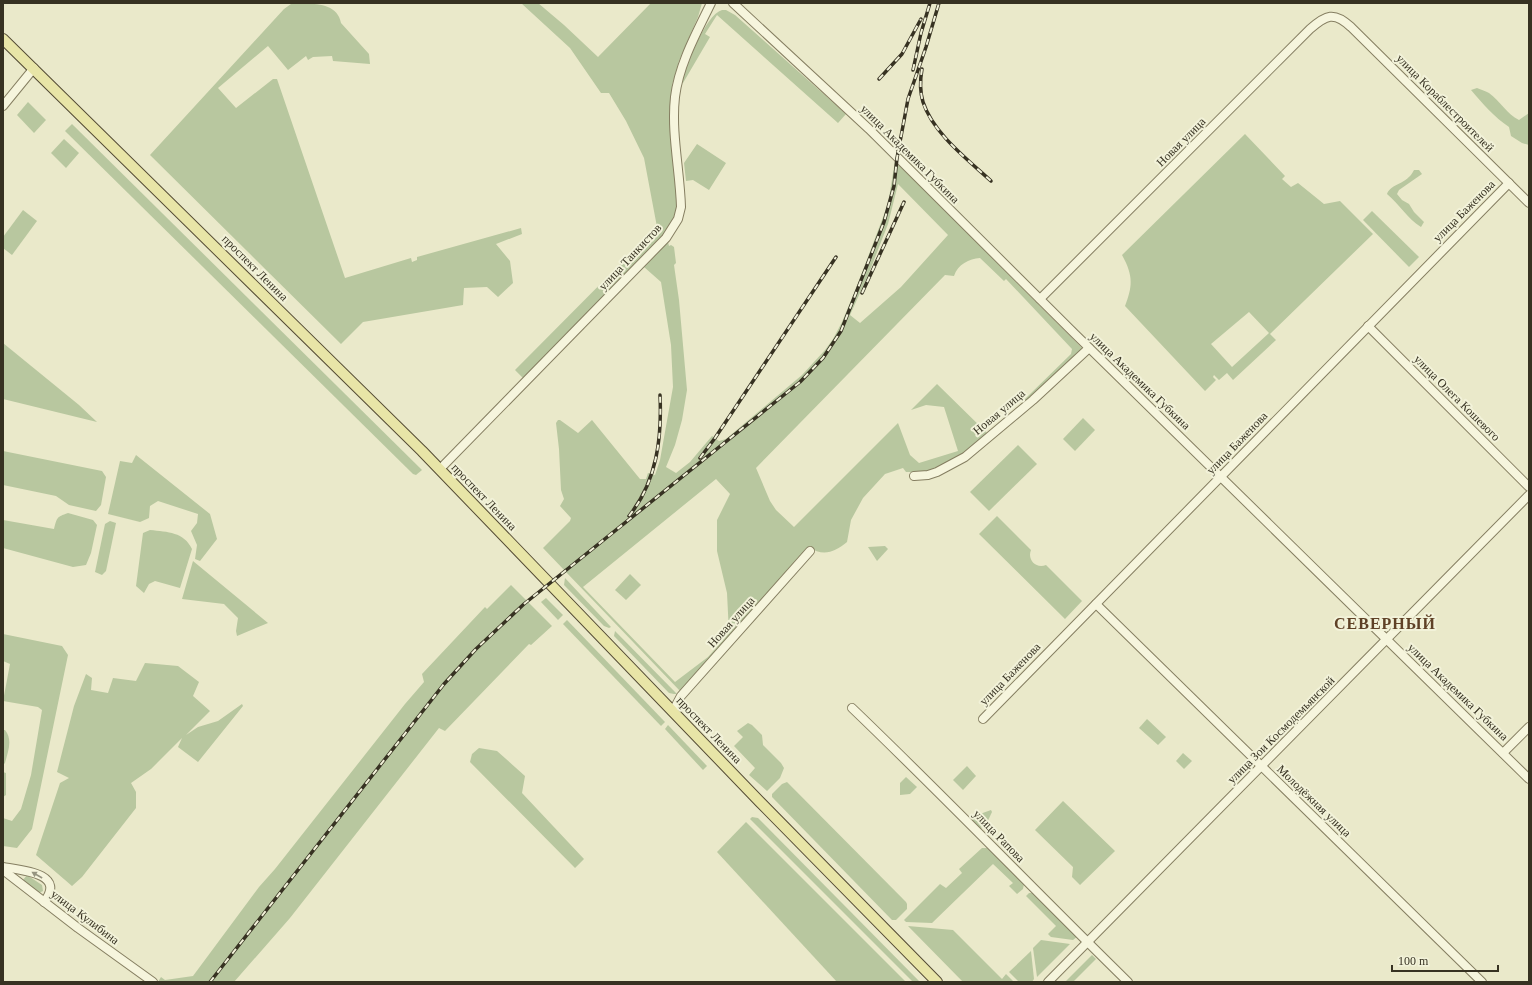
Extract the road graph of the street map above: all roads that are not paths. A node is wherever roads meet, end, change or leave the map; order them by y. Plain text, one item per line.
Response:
1 (711, 3) edge
2 (733, 3) edge
3 (1346, 22) joint
4 (3, 39) edge
5 (34, 68) junction
6 (3, 106) edge
7 (1509, 184) junction
8 (1529, 204) edge
9 (1040, 299) junction
10 (1368, 326) junction
11 (1089, 348) junction
12 (440, 469) junction
13 (914, 476) dead end
14 (1220, 477) junction
15 (1529, 487) edge
16 (1529, 495) edge
17 (810, 551) dead end
18 (1096, 604) junction
19 (1387, 640) junction
20 (852, 708) dead end
21 (673, 711) junction
22 (983, 719) dead end
23 (1529, 727) edge
24 (1503, 753) junction
25 (1262, 766) junction
26 (1529, 779) edge
27 (3, 869) edge
28 (44, 902) junction
29 (1088, 942) junction
30 (153, 982) edge
31 (938, 982) edge
32 (1048, 982) edge
33 (1128, 982) edge
34 (1482, 982) edge

1 - 12 street, улица Танкистов
2 - 9 street, улица Академика Губкина
3 - 7 street, улица Кораблестроителей
3 - 9 street, Новая улица
4 - 5 main road, проспект Ленина
5 - 6 street
5 - 12 main road, проспект Ленина
7 - 8 street, улица Кораблестроителей
7 - 10 street, улица Баженова
9 - 11 street, улица Академика Губкина
10 - 14 street, улица Баженова
10 - 15 street, улица Олега Кошевого
11 - 13 street, Новая улица
11 - 14 street, улица Академика Губкина
12 - 21 main road, проспект Ленина
14 - 18 street, улица Баженова
14 - 19 street, улица Академика Губкина
16 - 19 street, улица Зои Космодемьянской
17 - 21 street, Новая улица
18 - 22 street, улица Баженова
18 - 25 street, Молодёжная улица
19 - 24 street, улица Академика Губкина
19 - 25 street, улица Зои Космодемьянской
20 - 29 street, улица Рапова
21 - 31 main road, проспект Ленина
23 - 24 street
24 - 26 street, улица Академика Губкина
25 - 29 street, улица Зои Космодемьянской
25 - 34 street, Молодёжная улица
27 - 28 street, улица Кулибина
28 -> 27 street
28 - 30 street, улица Кулибина
29 - 32 street, улица Зои Космодемьянской
29 - 33 street, улица Рапова

